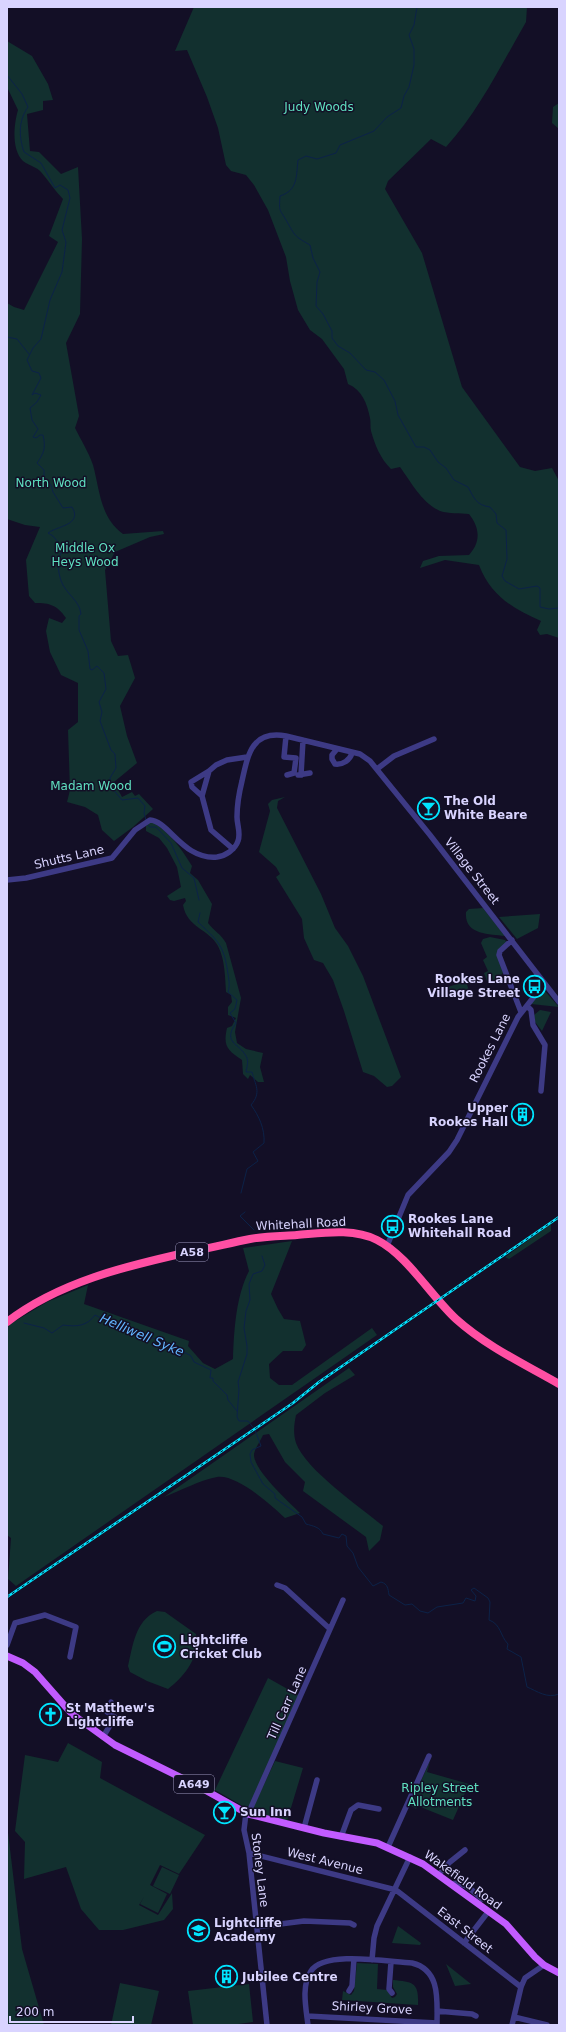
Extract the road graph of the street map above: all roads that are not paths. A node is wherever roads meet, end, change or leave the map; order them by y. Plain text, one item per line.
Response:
1 (286, 736) junction
2 (434, 739) dead end
3 (303, 740) junction
4 (337, 750) junction
5 (352, 753) junction
6 (247, 757) junction
7 (377, 769) junction
8 (209, 772) junction
9 (310, 773) dead end
10 (287, 775) dead end
11 (202, 796) junction
12 (233, 849) junction
13 (7, 880) edge
14 (512, 940) junction
15 (544, 984) junction
16 (558, 998) edge
17 (527, 1006) junction
18 (521, 1012) junction
19 (541, 1091) dead end
20 (387, 1246) junction
21 (7, 1322) edge
22 (559, 1384) edge
23 (277, 1586) dead end
24 (344, 1600) dead end
25 (330, 1628) junction
26 (7, 1645) edge
27 (7, 1656) edge
28 (70, 1657) dead end
29 (111, 1702) dead end
30 (103, 1737) junction
31 (429, 1756) dead end
32 (317, 1780) dead end
33 (379, 1809) dead end
34 (247, 1814) junction
35 (304, 1828) junction
36 (341, 1836) junction
37 (388, 1847) junction
38 (465, 1850) dead end
39 (249, 1853) junction
40 (410, 1857) junction
41 (439, 1874) junction
42 (451, 1884) junction
43 (396, 1890) junction
44 (482, 1899) dead end
45 (488, 1912) junction
46 (354, 1925) dead end
47 (256, 1927) junction
48 (464, 1943) junction
49 (354, 1959) junction
50 (372, 1960) junction
51 (391, 1962) junction
52 (544, 1965) junction
53 (559, 1973) edge
54 (521, 1987) junction
55 (348, 1990) dead end
56 (392, 1993) dead end
57 (437, 2011) junction
58 (307, 2016) junction
59 (476, 2016) dead end
60 (514, 2017) junction
61 (437, 2024) edge
62 (268, 2025) edge
63 (308, 2025) edge
64 (512, 2025) edge
65 (547, 2025) edge

1 - 3 street, Village Street
1 - 6 street, Village Street
1 - 10 street
2 - 7 street
3 - 4 street, Village Street
3 - 9 street
4 - 5 street, Village Street
4 - 5 street
5 - 7 street, Village Street
6 - 8 street
6 - 12 street
7 - 14 street, Village Street
8 - 11 street
8 - 11 street
11 - 12 street
12 - 13 street, Shutts Lane
14 - 15 street, Village Street
14 - 18 street
15 - 16 street, Village Street
15 - 17 street, Rookes Lane
17 - 18 street, Rookes Lane
17 - 19 street
18 - 20 street, Rookes Lane
20 - 21 highway, Whitehall Road / A58
20 - 22 highway, Whitehall Road / A58
23 - 25 street
24 - 25 street, Till Carr Lane
25 - 34 street, Till Carr Lane
26 - 28 street
27 - 30 main road, Wakefield Road / A649
29 - 30 street
30 - 34 main road, Wakefield Road / A649
31 - 37 street
32 - 35 street
33 - 36 street
34 - 35 main road, Wakefield Road / A649
34 - 39 street, Stoney Lane
35 - 36 main road, Wakefield Road / A649
36 - 37 main road, Wakefield Road / A649
37 - 40 main road, Wakefield Road / A649
38 - 41 street
39 - 43 street, West Avenue
39 - 47 street, Stoney Lane
40 - 41 main road, Wakefield Road / A649
40 - 43 street
41 - 42 main road, Wakefield Road / A649
42 - 44 street
42 - 45 main road, Wakefield Road / A649
43 - 48 street, East Street
43 - 50 street
45 - 48 street
45 - 52 main road, Wakefield Road / A649
46 - 47 street
47 - 62 street, Stoney Lane
48 - 54 street, East Street
49 - 50 street
49 - 55 street
49 - 58 street
50 - 51 street
51 - 56 street
51 - 57 street
52 - 53 main road, Wakefield Road / A649
52 - 54 street
54 - 60 street
57 - 59 street
57 - 61 street
58 - 61 street, Shirley Grove
58 - 63 street
60 - 64 street
60 - 65 street

